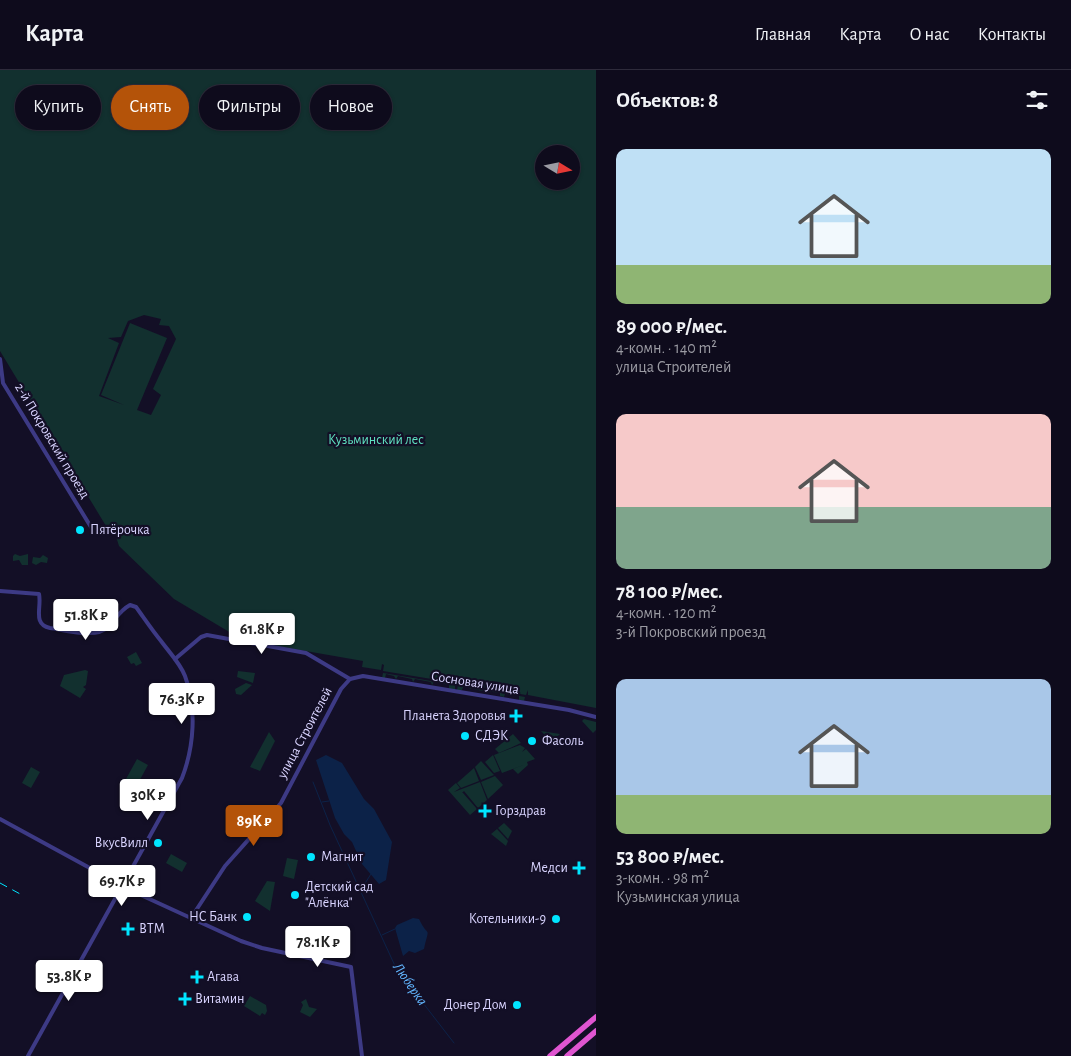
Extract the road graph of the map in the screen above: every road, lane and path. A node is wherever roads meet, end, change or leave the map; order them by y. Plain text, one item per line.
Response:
1 (0, 359) edge
2 (94, 532) dead end
3 (0, 592) edge
4 (175, 659) junction
5 (350, 679) junction
6 (596, 717) edge
7 (0, 819) edge
8 (123, 886) junction
9 (191, 918) junction
10 (596, 1018) edge
11 (596, 1031) edge
12 (28, 1056) edge
13 (362, 1056) edge
14 (550, 1056) edge
15 (567, 1056) edge

1 - 2 street, 2-й Покровский проезд
3 - 4 street
4 - 5 street
4 - 8 street
5 - 6 street, Сосновая улица
5 - 9 street, улица Строителей
7 - 8 street
8 - 9 street
8 - 12 street
9 - 13 street
10 - 14 highway
11 - 15 highway

